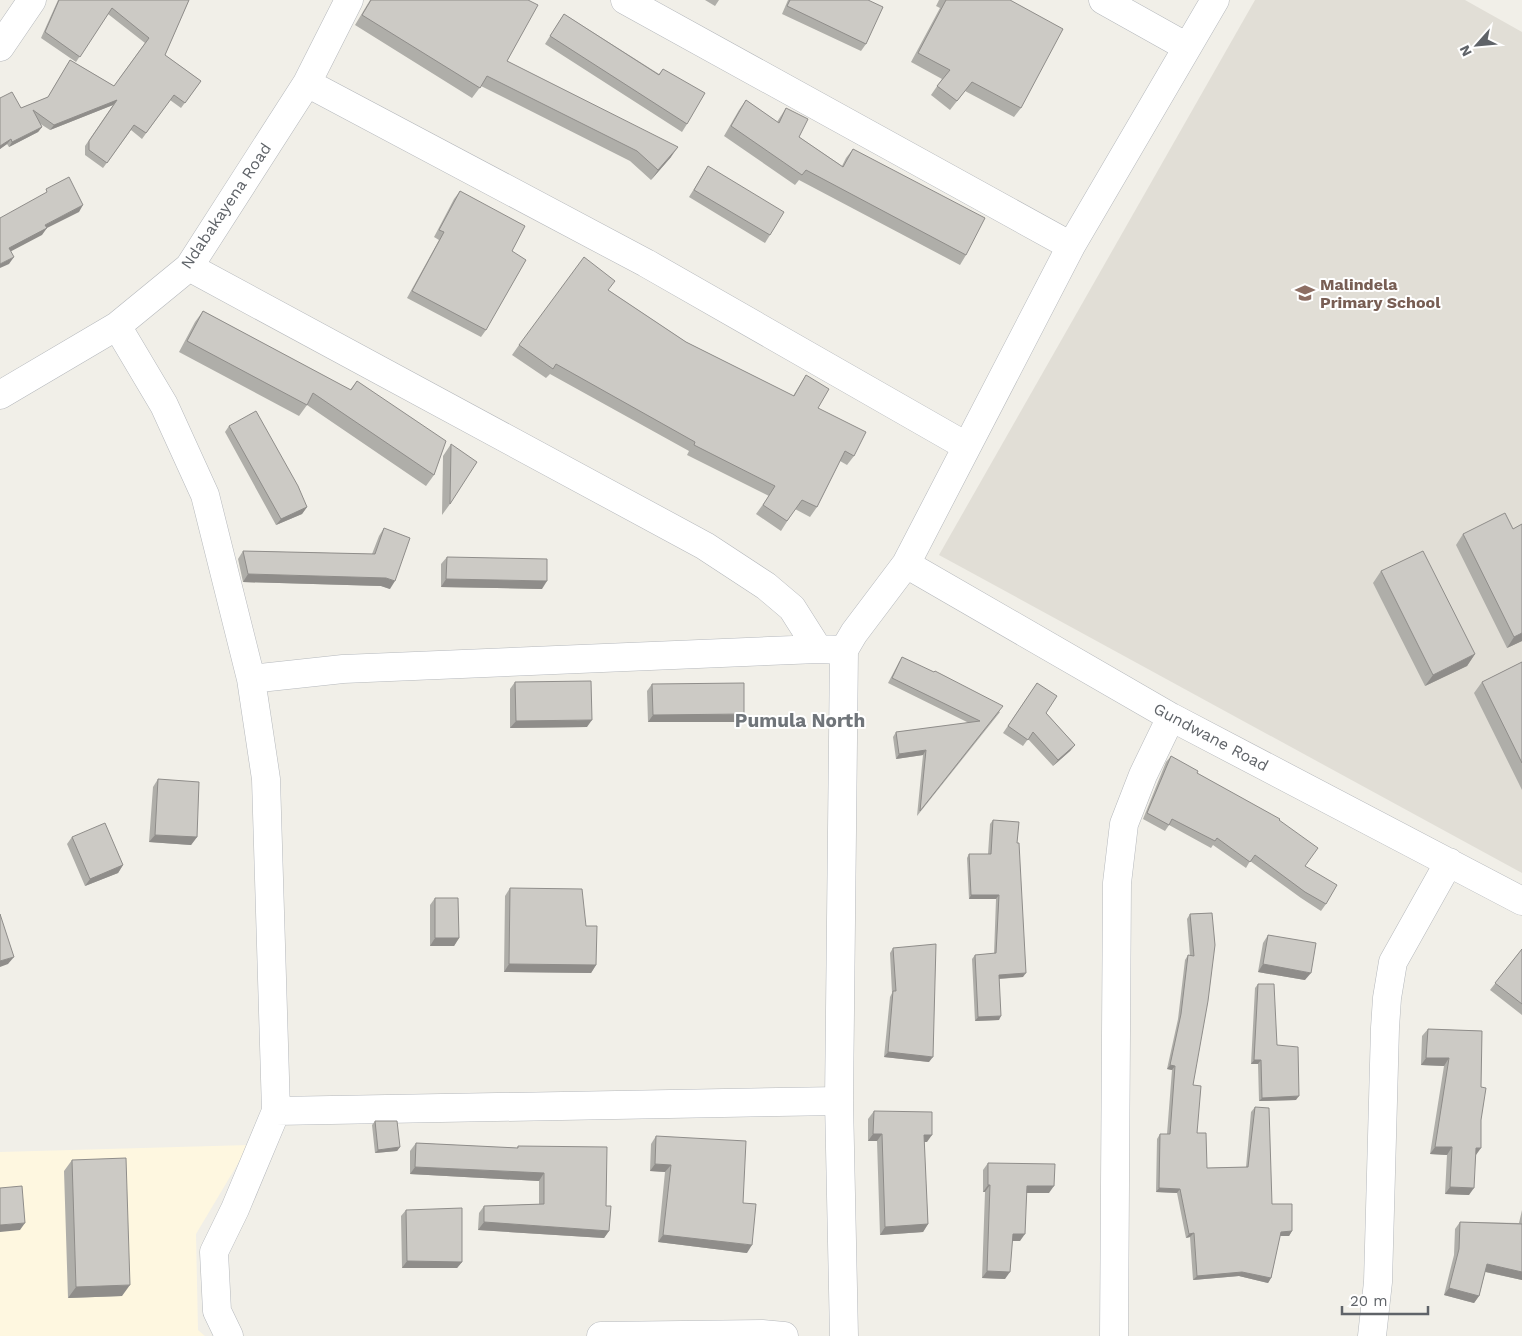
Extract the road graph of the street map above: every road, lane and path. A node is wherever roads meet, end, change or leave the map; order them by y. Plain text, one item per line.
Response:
1 (32, 0) edge
2 (349, 0) edge
3 (625, 0) edge
4 (1103, 0) edge
5 (1214, 0) edge
6 (1187, 46) junction
7 (0, 47) edge
8 (307, 83) junction
9 (1072, 246) junction
10 (189, 267) junction
11 (116, 326) junction
12 (0, 395) edge
13 (966, 446) junction
14 (906, 564) junction
15 (831, 650) junction
16 (251, 679) junction
17 (1171, 717) junction
18 (1450, 862) junction
19 (1522, 901) edge
20 (839, 1101) junction
21 (276, 1111) junction
22 (229, 1336) edge
23 (601, 1336) edge
24 (784, 1336) edge
25 (844, 1336) edge
26 (1114, 1336) edge
27 (1372, 1336) edge

1 - 7 street
2 - 8 street, Ndabakayena Road
3 - 9 street
4 - 6 street
5 - 6 street
6 - 9 street
8 - 10 street, Ndabakayena Road
8 - 13 street
9 - 13 street
10 - 11 street, Ndabakayena Road
10 - 15 street
11 - 12 street, Ndabakayena Road
11 - 16 street
13 - 14 street
14 - 15 street
14 - 17 street, Gundwane Road
15 - 16 street
15 - 20 street
16 - 21 street
17 - 18 street, Gundwane Road
17 - 26 street
18 - 19 street, Gundwane Road
18 - 27 street
20 - 21 street
20 - 25 street
21 - 22 street
23 - 24 street

